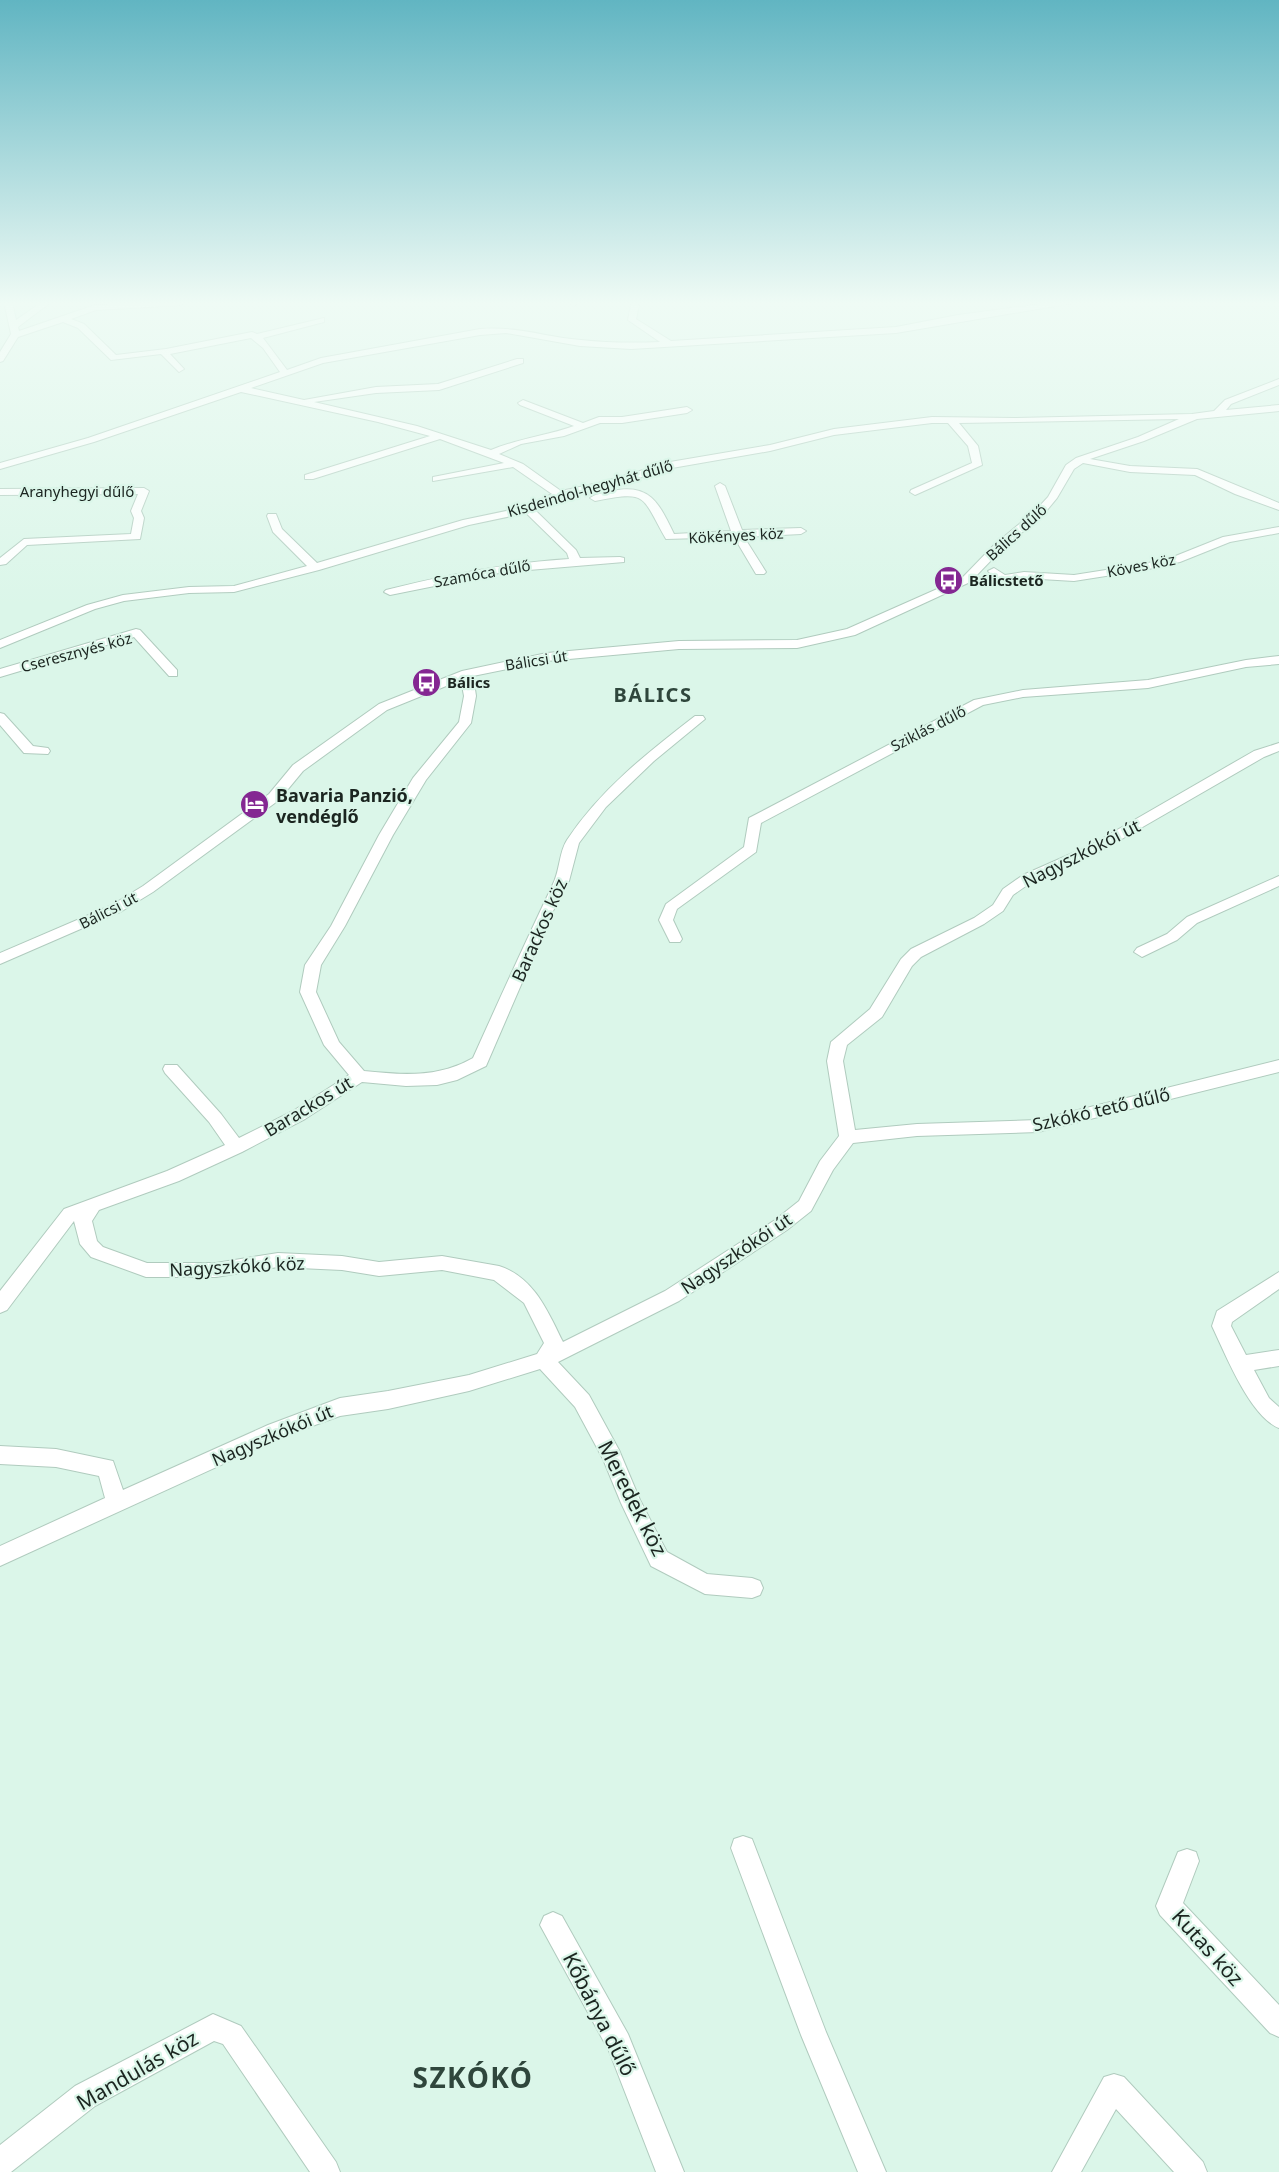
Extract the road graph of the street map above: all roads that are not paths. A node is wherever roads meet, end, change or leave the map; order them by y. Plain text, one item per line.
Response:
1 (199, 403) edge
2 (306, 403) edge
3 (524, 403) edge
4 (1227, 403) edge
5 (1279, 408) edge
6 (687, 410) dead end
7 (1218, 413) junction
8 (1195, 416) junction
9 (950, 420) junction
10 (583, 426) junction
11 (440, 436) junction
12 (490, 454) junction
13 (1080, 460) junction
14 (515, 464) junction
15 (0, 466) edge
16 (309, 477) dead end
17 (437, 479) dead end
18 (720, 486) dead end
19 (0, 492) edge
20 (915, 492) dead end
21 (556, 496) junction
22 (1279, 507) edge
23 (528, 509) junction
24 (272, 516) dead end
25 (1279, 530) edge
26 (801, 531) dead end
27 (738, 535) junction
28 (575, 560) junction
29 (620, 560) dead end
30 (2, 562) dead end
31 (315, 568) junction
32 (976, 569) junction
33 (760, 572) dead end
34 (1000, 579) junction
35 (966, 580) junction
36 (390, 592) dead end
37 (0, 644) edge
38 (1279, 660) edge
39 (0, 673) edge
40 (173, 673) dead end
41 (466, 674) junction
42 (0, 717) edge
43 (699, 719) dead end
44 (1279, 747) edge
45 (43, 751) dead end
46 (1279, 881) edge
47 (675, 939) dead end
48 (1142, 952) dead end
49 (0, 959) edge
50 (1279, 1066) edge
51 (171, 1069) dead end
52 (359, 1076) junction
53 (848, 1137) junction
54 (236, 1147) junction
55 (92, 1208) junction
56 (1279, 1279) edge
57 (0, 1305) edge
58 (1279, 1358) edge
59 (544, 1360) junction
60 (1240, 1364) junction
61 (1279, 1419) edge
62 (0, 1455) edge
63 (117, 1503) junction
64 (0, 1556) edge
65 (752, 1588) dead end
66 (743, 1848) dead end
67 (1187, 1861) dead end
68 (553, 1925) dead end
69 (1279, 2024) edge
70 (0, 2163) edge
71 (326, 2172) edge
72 (670, 2172) edge
73 (872, 2172) edge
74 (1066, 2172) edge
75 (1193, 2172) edge

1 - 15 street
2 - 11 street
3 - 10 street
4 - 7 street
5 - 7 street, Bálics dűlő
6 - 10 street
7 - 8 street, Bálics dűlő
8 - 9 street, Kisdeindol-hegyhát dűlő
8 - 13 street, Bálics dűlő
9 - 20 street
9 - 21 street, Kisdeindol-hegyhát dűlő
10 - 12 street
11 - 12 street
11 - 16 street
12 - 14 street
13 - 22 street
13 - 32 street, Bálics dűlő
14 - 17 street
14 - 21 street
18 - 27 street
19 - 30 street, Aranyhegyi dűlő
21 - 23 street, Kisdeindol-hegyhát dűlő
21 - 27 street, Kökényes köz
23 - 28 street
23 - 31 street, Kisdeindol-hegyhát dűlő
24 - 31 street
25 - 34 street, Köves köz
26 - 27 street, Kökényes köz
27 - 33 street
28 - 29 street, Szamóca dűlő
28 - 36 street, Szamóca dűlő
31 - 37 street, Kisdeindol-hegyhát dűlő
32 - 34 street
32 - 35 street, Bálicsi út
34 - 35 street, Bálicsi út
35 - 41 street, Bálicsi út
38 - 47 street, Sziklás dűlő
39 - 40 street, Cseresznyés köz
41 - 49 street, Bálicsi út
41 - 52 street, Barackos út
42 - 45 street
43 - 52 street, Barackos köz
44 - 53 street, Nagyszkókói út
46 - 48 street
50 - 53 street, Szkókó tető dűlő
51 - 54 street
52 - 54 street, Barackos út
53 - 59 street, Nagyszkókói út
54 - 55 street, Barackos út
55 - 57 street, Barackos út
55 - 59 street, Nagyszkókó köz
56 - 60 street
58 - 60 street
59 - 63 street, Nagyszkókói út
59 - 65 street, Meredek köz
60 - 61 street
62 - 63 street
63 - 64 street, Nagyszkókói út
66 - 73 street
67 - 69 street, Kutas köz
68 - 72 street, Kőbánya dűlő
70 - 71 street, Mandulás köz
74 - 75 street

